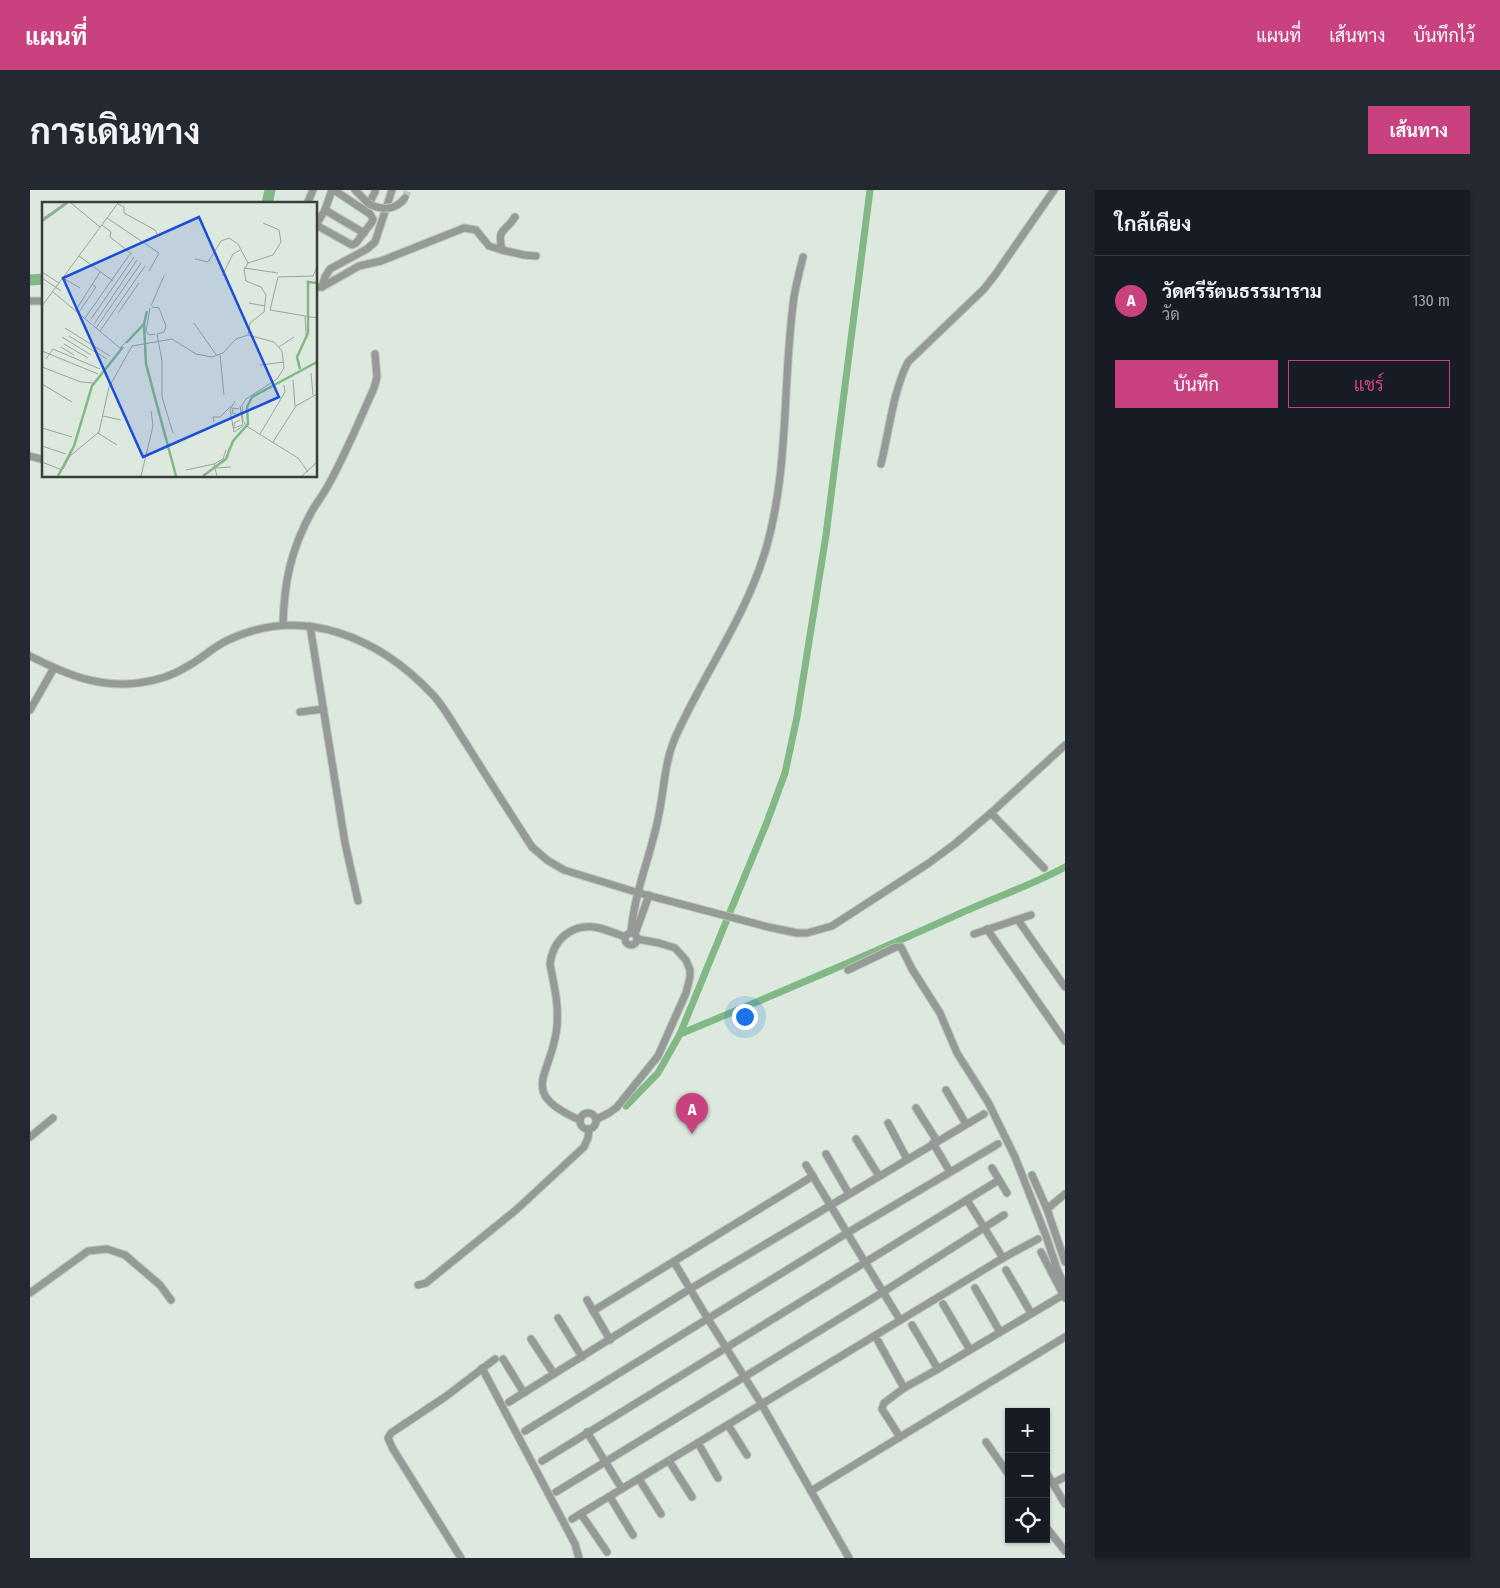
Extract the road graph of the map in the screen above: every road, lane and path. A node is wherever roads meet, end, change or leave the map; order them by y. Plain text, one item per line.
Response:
1 (313, 190) edge
2 (333, 190) edge
3 (355, 190) edge
4 (392, 190) edge
5 (1054, 190) edge
6 (375, 192) dead end
7 (405, 198) tunnel mouth
8 (308, 202) edge
9 (369, 204) junction
10 (325, 210) junction
11 (514, 217) dead end
12 (318, 222) edge
13 (318, 226) edge
14 (364, 233) junction
15 (502, 250) junction
16 (536, 256) dead end
17 (803, 257) dead end
18 (319, 287) edge
19 (375, 354) dead end
20 (881, 464) dead end
21 (283, 625) junction
22 (310, 626) junction
23 (30, 656) edge
24 (54, 668) junction
25 (323, 709) junction
26 (30, 710) edge
27 (300, 712) dead end
28 (1065, 745) edge
29 (991, 813) junction
30 (1044, 868) dead end
31 (639, 892) junction
32 (649, 895) junction
33 (358, 901) dead end
34 (638, 915) junction
35 (1031, 915) dead end
36 (1018, 920) junction
37 (988, 929) junction
38 (974, 934) dead end
39 (632, 936) junction
40 (848, 970) dead end
41 (1065, 987) edge
42 (1065, 1041) edge
43 (946, 1090) dead end
44 (916, 1108) dead end
45 (984, 1114) dead end
46 (53, 1118) dead end
47 (596, 1119) junction
48 (580, 1120) junction
49 (888, 1122) dead end
50 (966, 1124) junction
51 (589, 1130) junction
52 (30, 1137) edge
53 (856, 1139) dead end
54 (935, 1142) junction
55 (998, 1144) dead end
56 (826, 1154) dead end
57 (907, 1159) junction
58 (806, 1165) dead end
59 (992, 1168) dead end
60 (950, 1172) junction
61 (1032, 1175) dead end
62 (813, 1176) junction
63 (878, 1176) junction
64 (999, 1180) junction
65 (1007, 1193) dead end
66 (849, 1194) junction
67 (1065, 1194) edge
68 (967, 1200) junction
69 (830, 1205) junction
70 (1047, 1209) junction
71 (1004, 1215) dead end
72 (983, 1228) junction
73 (847, 1233) junction
74 (1038, 1239) dead end
75 (1041, 1252) dead end
76 (1064, 1256) edge
77 (1003, 1258) junction
78 (674, 1262) junction
79 (865, 1263) junction
80 (1006, 1270) dead end
81 (418, 1285) dead end
82 (1065, 1287) edge
83 (975, 1288) dead end
84 (690, 1289) junction
85 (883, 1292) junction
86 (30, 1293) edge
87 (1064, 1297) edge
88 (171, 1300) dead end
89 (587, 1300) dead end
90 (943, 1304) dead end
91 (593, 1311) junction
92 (1031, 1312) junction
93 (558, 1318) dead end
94 (708, 1319) junction
95 (900, 1320) junction
96 (912, 1325) dead end
97 (1000, 1332) junction
98 (1065, 1337) edge
99 (531, 1339) dead end
100 (610, 1340) junction
101 (878, 1341) dead end
102 (726, 1348) junction
103 (970, 1350) junction
104 (582, 1357) junction
105 (482, 1368) junction
106 (938, 1369) junction
107 (554, 1374) junction
108 (744, 1377) junction
109 (904, 1388) junction
110 (524, 1393) junction
111 (509, 1402) dead end
112 (762, 1405) junction
113 (728, 1426) junction
114 (525, 1431) dead end
115 (587, 1432) junction
116 (900, 1437) junction
117 (986, 1442) dead end
118 (698, 1443) junction
119 (747, 1455) dead end
120 (542, 1461) dead end
121 (606, 1461) junction
122 (669, 1461) junction
123 (1005, 1469) edge
124 (1065, 1477) edge
125 (718, 1478) dead end
126 (1050, 1478) edge
127 (639, 1479) junction
128 (1053, 1483) junction
129 (622, 1489) junction
130 (811, 1491) junction
131 (556, 1492) dead end
132 (610, 1497) junction
133 (692, 1497) dead end
134 (1065, 1504) edge
135 (581, 1514) junction
136 (661, 1514) dead end
137 (572, 1519) dead end
138 (1050, 1532) edge
139 (633, 1535) dead end
140 (1065, 1551) edge
141 (606, 1552) dead end
142 (460, 1558) edge
143 (579, 1558) edge
144 (849, 1558) edge

1 - 8 street
2 - 10 street
2 - 14 street
3 - 9 street
4 - 18 street
5 - 20 street
6 - 9 street
7 - 9 street, bridge
10 - 12 street
10 - 14 street
11 - 15 street
13 - 14 street
15 - 16 street
15 - 18 street
17 - 31 street
19 - 21 street
21 - 22 street
21 - 24 street
22 - 25 street
22 - 31 street
23 - 24 street
24 - 26 street
25 - 27 street
25 - 33 street
28 - 29 street
29 - 30 street
29 - 32 street
31 - 32 street
31 - 34 street
32 - 34 street
34 - 39 street
35 - 36 street
36 - 37 street
36 - 41 street
37 - 38 street
37 - 42 street
39 - 47 street
39 - 48 street
40 - 82 street
43 - 50 street
44 - 54 street
45 - 50 street
46 - 52 street
47 - 48 street
47 - 51 street
48 - 51 street
49 - 57 street
50 - 54 street
51 - 81 street
53 - 63 street
54 - 57 street
54 - 60 street
55 - 60 street
56 - 66 street
57 - 63 street
58 - 62 street
59 - 64 street
60 - 73 street
61 - 70 street
62 - 69 street
62 - 78 street
63 - 66 street
64 - 65 street
64 - 68 street
66 - 69 street
67 - 70 street
68 - 72 street
68 - 79 street
69 - 73 street
69 - 84 street
70 - 76 street
71 - 72 street
72 - 77 street
72 - 85 street
73 - 79 street
73 - 94 street
74 - 77 street
75 - 87 street
77 - 95 street
78 - 84 street
78 - 91 street
79 - 85 street
79 - 102 street
80 - 92 street
83 - 97 street
84 - 94 street
84 - 100 street
85 - 95 street
85 - 108 street
86 - 88 street
87 - 92 street
89 - 91 street
90 - 103 street
91 - 100 street
92 - 97 street
93 - 104 street
94 - 102 street
94 - 114 street
95 - 112 street
96 - 106 street
97 - 103 street
98 - 116 street
99 - 107 street
100 - 104 street
101 - 109 street
102 - 108 street
102 - 115 street
103 - 106 street
104 - 107 street
105 - 110 street
105 - 142 street
105 - 143 street
106 - 109 street
107 - 110 street
108 - 112 street
108 - 121 street
109 - 116 street
110 - 111 street
112 - 113 street
112 - 130 street
113 - 118 street
113 - 119 street
115 - 120 street
115 - 121 street
116 - 130 street
117 - 123 street
118 - 122 street
118 - 125 street
121 - 129 street
121 - 131 street
122 - 127 street
122 - 133 street
124 - 128 street
126 - 128 street
127 - 129 street
127 - 136 street
128 - 134 street
129 - 132 street
130 - 144 street
132 - 135 street
132 - 139 street
135 - 137 street
135 - 141 street
138 - 140 street

